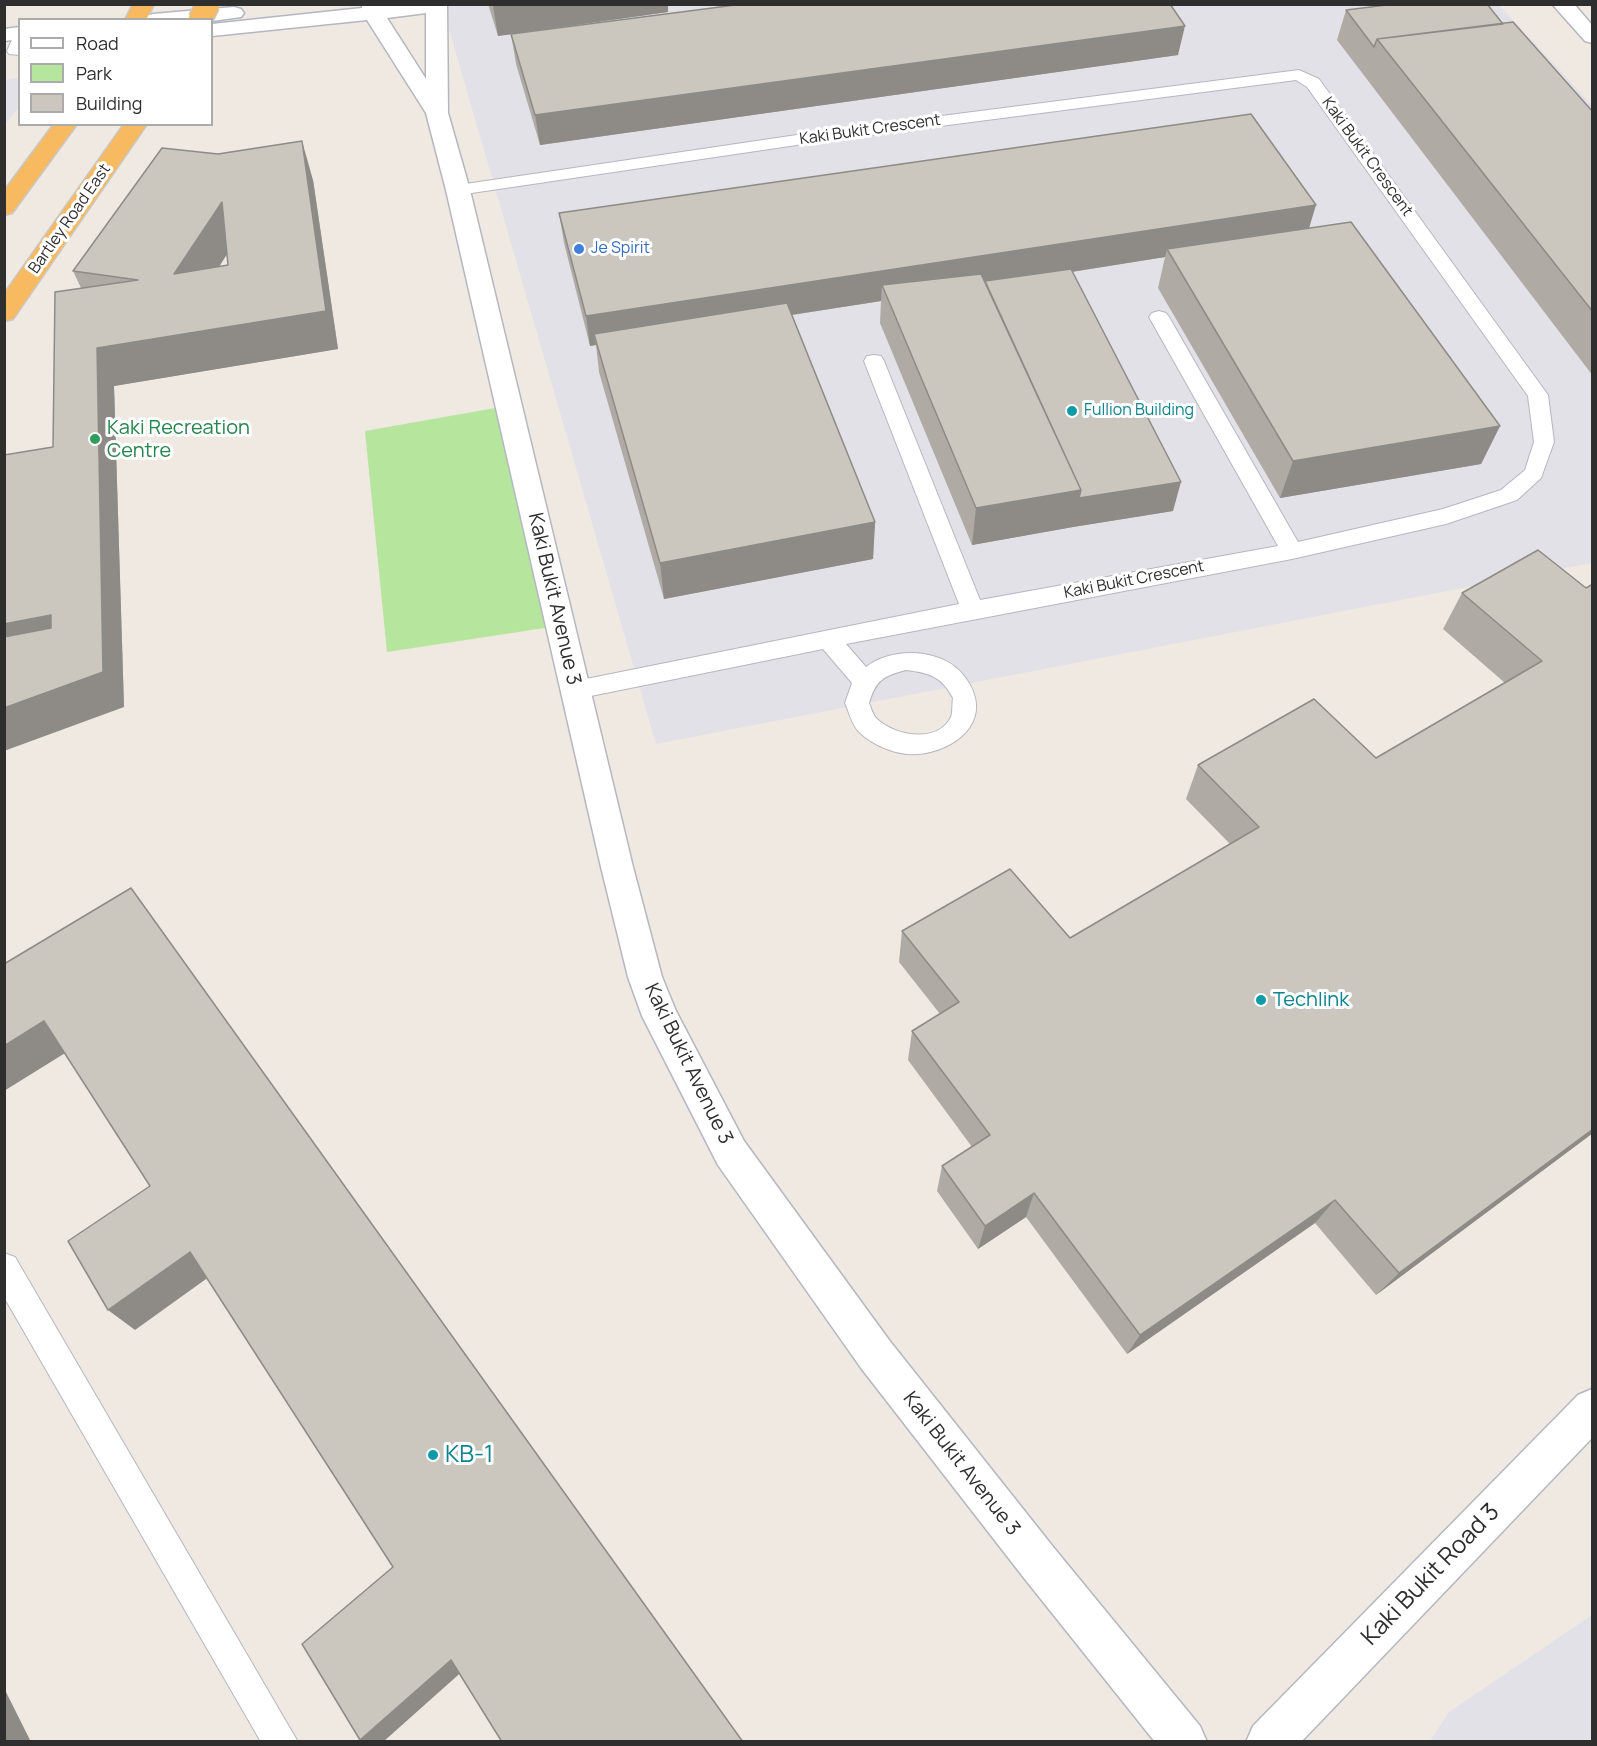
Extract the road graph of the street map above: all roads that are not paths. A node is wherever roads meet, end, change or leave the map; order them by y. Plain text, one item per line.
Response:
1 (144, 4) edge
2 (208, 4) edge
3 (314, 4) edge
4 (1562, 4) edge
5 (436, 5) edge
6 (260, 8) edge
7 (373, 9) edge
8 (136, 18) edge
9 (171, 18) edge
10 (201, 18) edge
11 (213, 30) edge
12 (1593, 37) edge
13 (437, 113) junction
14 (65, 126) edge
15 (135, 126) edge
16 (459, 190) junction
17 (4, 208) edge
18 (4, 314) edge
19 (1159, 317) dead end
20 (874, 361) dead end
21 (1292, 551) junction
22 (973, 610) junction
23 (912, 622) junction
24 (828, 639) junction
25 (931, 664) junction
26 (864, 681) junction
27 (576, 690) junction
28 (4, 1267) edge
29 (1593, 1409) edge
30 (281, 1742) edge
31 (1184, 1742) edge
32 (1269, 1742) edge

1 - 8 highway
2 - 10 highway, bridge
3 - 6 street
4 - 12 street
5 - 7 street
5 - 13 street, Kaki Bukit Avenue 3
6 - 9 street
7 - 11 street
7 - 13 street, Kaki Bukit Avenue 3
13 - 16 street, Kaki Bukit Avenue 3
14 - 17 highway
15 - 18 highway, Bartley Road East
16 - 21 lane, Kaki Bukit Crescent
16 - 27 street, Kaki Bukit Avenue 3
19 - 21 lane
20 - 22 lane
21 - 22 lane, Kaki Bukit Crescent
22 - 23 lane, Kaki Bukit Crescent
23 - 24 lane
23 - 25 lane
24 - 26 lane
24 - 27 lane
25 - 26 lane
25 - 26 lane
27 - 31 street, Kaki Bukit Avenue 3
28 - 30 lane
29 - 32 street, Kaki Bukit Road 3

